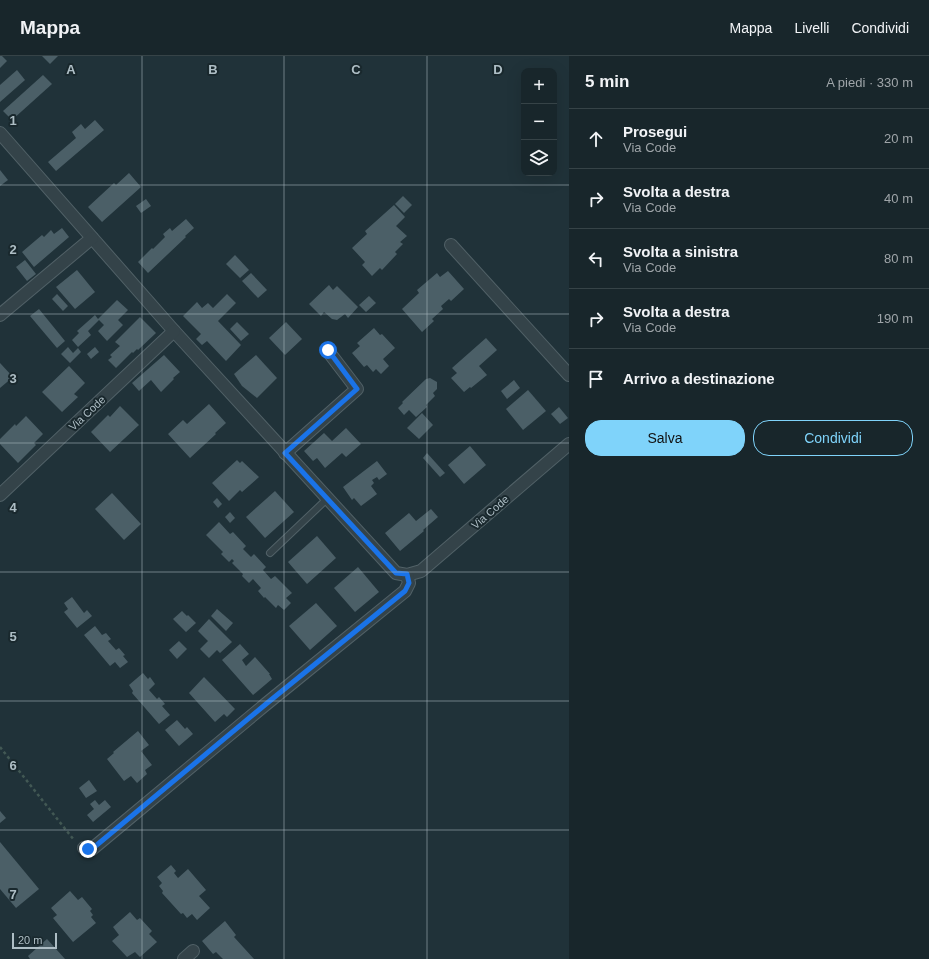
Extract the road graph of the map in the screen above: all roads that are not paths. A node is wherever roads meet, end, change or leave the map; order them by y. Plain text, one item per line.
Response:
1 (0, 133) edge
2 (92, 238) junction
3 (451, 245) dead end
4 (0, 315) edge
5 (174, 331) junction
6 (328, 350) dead end
7 (569, 375) edge
8 (569, 444) edge
9 (285, 453) junction
10 (0, 495) edge
11 (328, 498) junction
12 (270, 553) dead end
13 (407, 574) junction
14 (84, 848) road end
15 (193, 951) dead end
16 (184, 959) edge

1 - 2 street
2 - 4 street
2 - 5 street
3 - 7 street
5 - 9 street
5 - 10 street, Via Code
6 - 9 street
8 - 13 street, Via Code
9 - 11 street
11 - 12 lane
11 - 13 street
13 - 14 street
15 - 16 street

